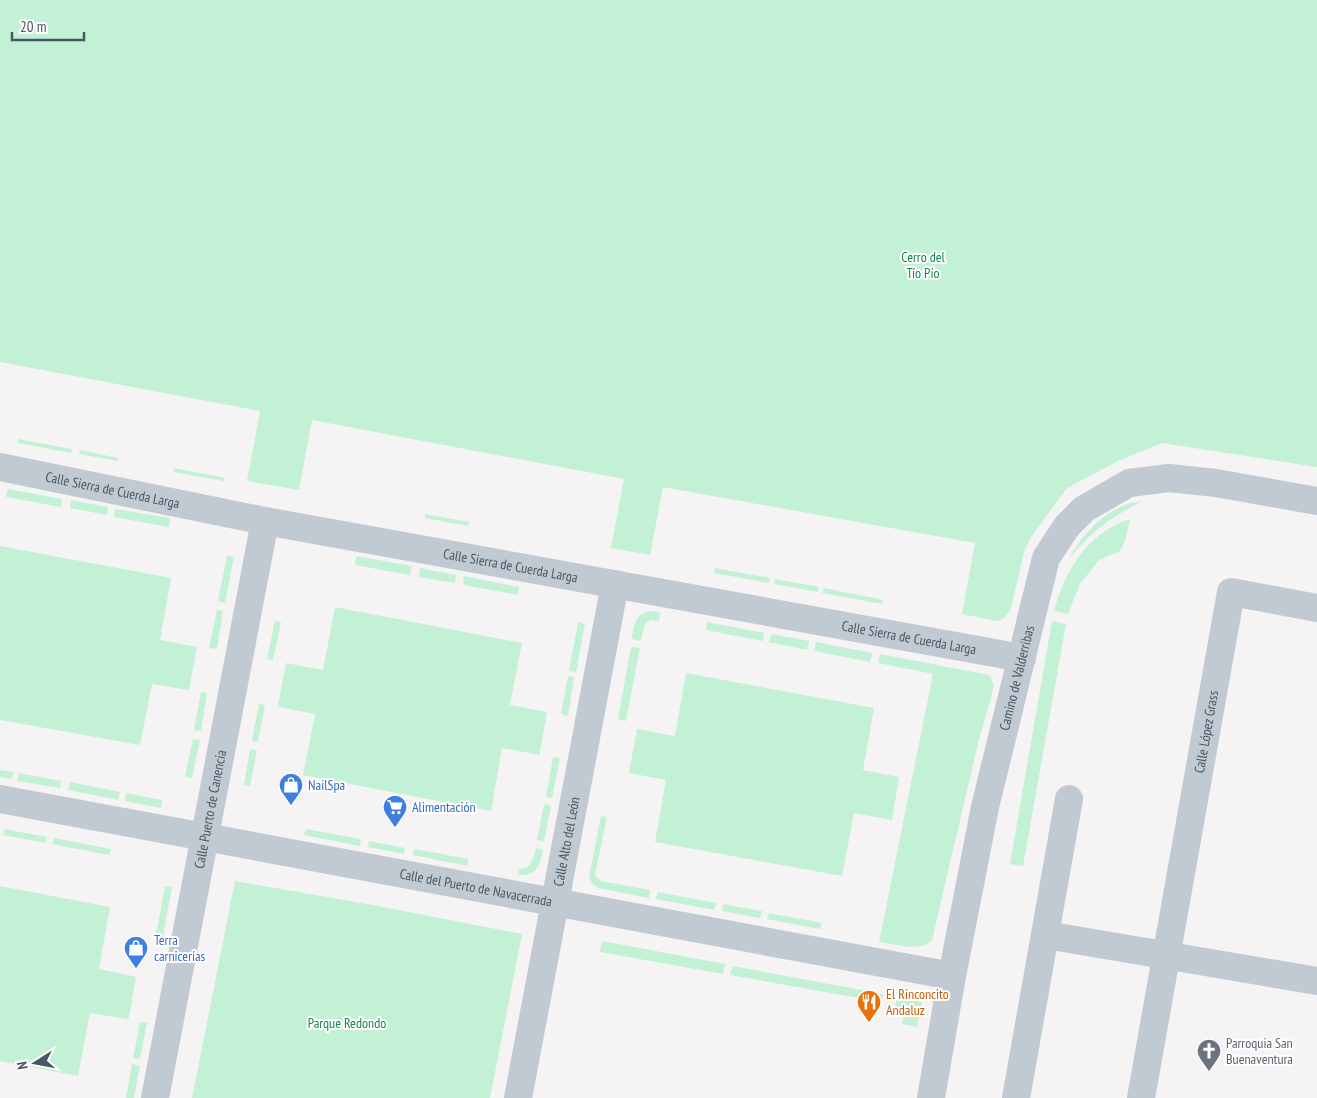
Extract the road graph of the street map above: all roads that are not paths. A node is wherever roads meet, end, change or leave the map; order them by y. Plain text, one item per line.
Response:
1 (0, 467) edge
2 (1317, 501) edge
3 (265, 521) junction
4 (615, 584) junction
5 (1317, 608) edge
6 (1022, 658) junction
7 (0, 799) edge
8 (1069, 799) dead end
9 (205, 837) junction
10 (555, 902) junction
11 (1046, 935) junction
12 (1166, 956) junction
13 (952, 976) junction
14 (1317, 981) edge
15 (155, 1098) edge
16 (518, 1098) edge
17 (931, 1098) edge
18 (1016, 1098) edge
19 (1141, 1098) edge

1 - 3 street, Calle Sierra de Cuerda Larga
2 - 6 street, Camino de Valderribas
3 - 4 street, Calle Sierra de Cuerda Larga
3 - 9 street, Calle Puerto de Canencia
4 - 6 street, Calle Sierra de Cuerda Larga
4 - 10 street, Calle Alto del León
5 - 12 street, Calle López Grass
6 - 13 street, Camino de Valderribas
7 - 9 street, Calle del Puerto de Navacerrada
8 - 11 street
9 - 10 street, Calle del Puerto de Navacerrada
9 - 15 street, Calle Puerto de Canencia
10 - 13 street, Calle del Puerto de Navacerrada
10 - 16 street, Calle Alto del León
11 - 12 street
11 - 18 street
12 - 14 street
12 - 19 street, Calle López Grass
13 - 17 street, Camino de Valderribas

